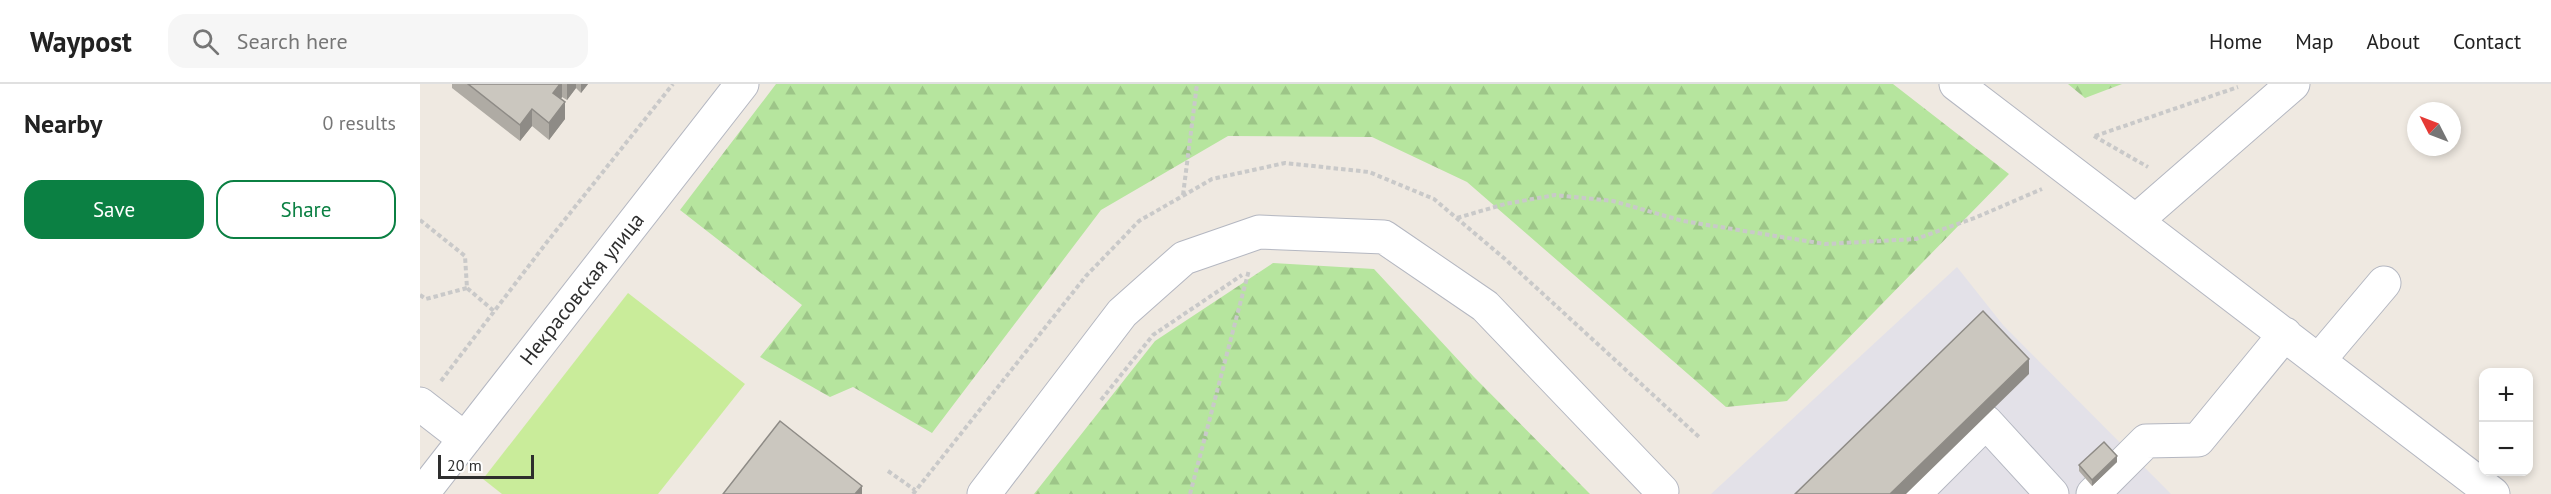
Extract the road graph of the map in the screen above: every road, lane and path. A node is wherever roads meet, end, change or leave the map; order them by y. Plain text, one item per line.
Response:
1 (673, 84) edge
2 (742, 84) edge
3 (1197, 84) edge
4 (1956, 84) edge
5 (2245, 84) edge
6 (2293, 84) edge
7 (2155, 172) dead end
8 (2049, 186) dead end
9 (1183, 195) junction
10 (1457, 218) junction
11 (420, 220) edge
12 (2138, 220) junction
13 (1259, 232) junction
14 (1256, 266) dead end
15 (1249, 270) junction
16 (2384, 283) dead end
17 (467, 288) junction
18 (420, 295) edge
19 (495, 312) junction
20 (2285, 334) junction
21 (2319, 360) junction
22 (1100, 400) dead end
23 (421, 404) edge
24 (1699, 437) dead end
25 (465, 439) junction
26 (888, 471) dead end
27 (1662, 491) dead end
28 (914, 492) edge
29 (422, 494) edge
30 (984, 494) edge
31 (1190, 494) edge
32 (1914, 494) edge
33 (2052, 494) edge
34 (2093, 494) edge
35 (2493, 494) edge

1 - 19 path
2 - 25 street, Некрасовская улица
3 - 9 path
4 - 12 street
5 - 7 path
6 - 12 street
8 - 10 path
9 - 10 path
9 - 28 path
10 - 24 path
11 - 17 path
12 - 20 street
13 - 15 path
13 - 27 street
13 - 30 street
14 - 15 path
15 - 22 path
15 - 31 path
16 - 21 street
17 - 18 path
17 - 19 path
19 - 23 path
20 - 21 street
20 - 34 street
21 - 35 street
23 - 25 street
25 - 29 street, Некрасовская улица
26 - 28 path
32 - 33 street

